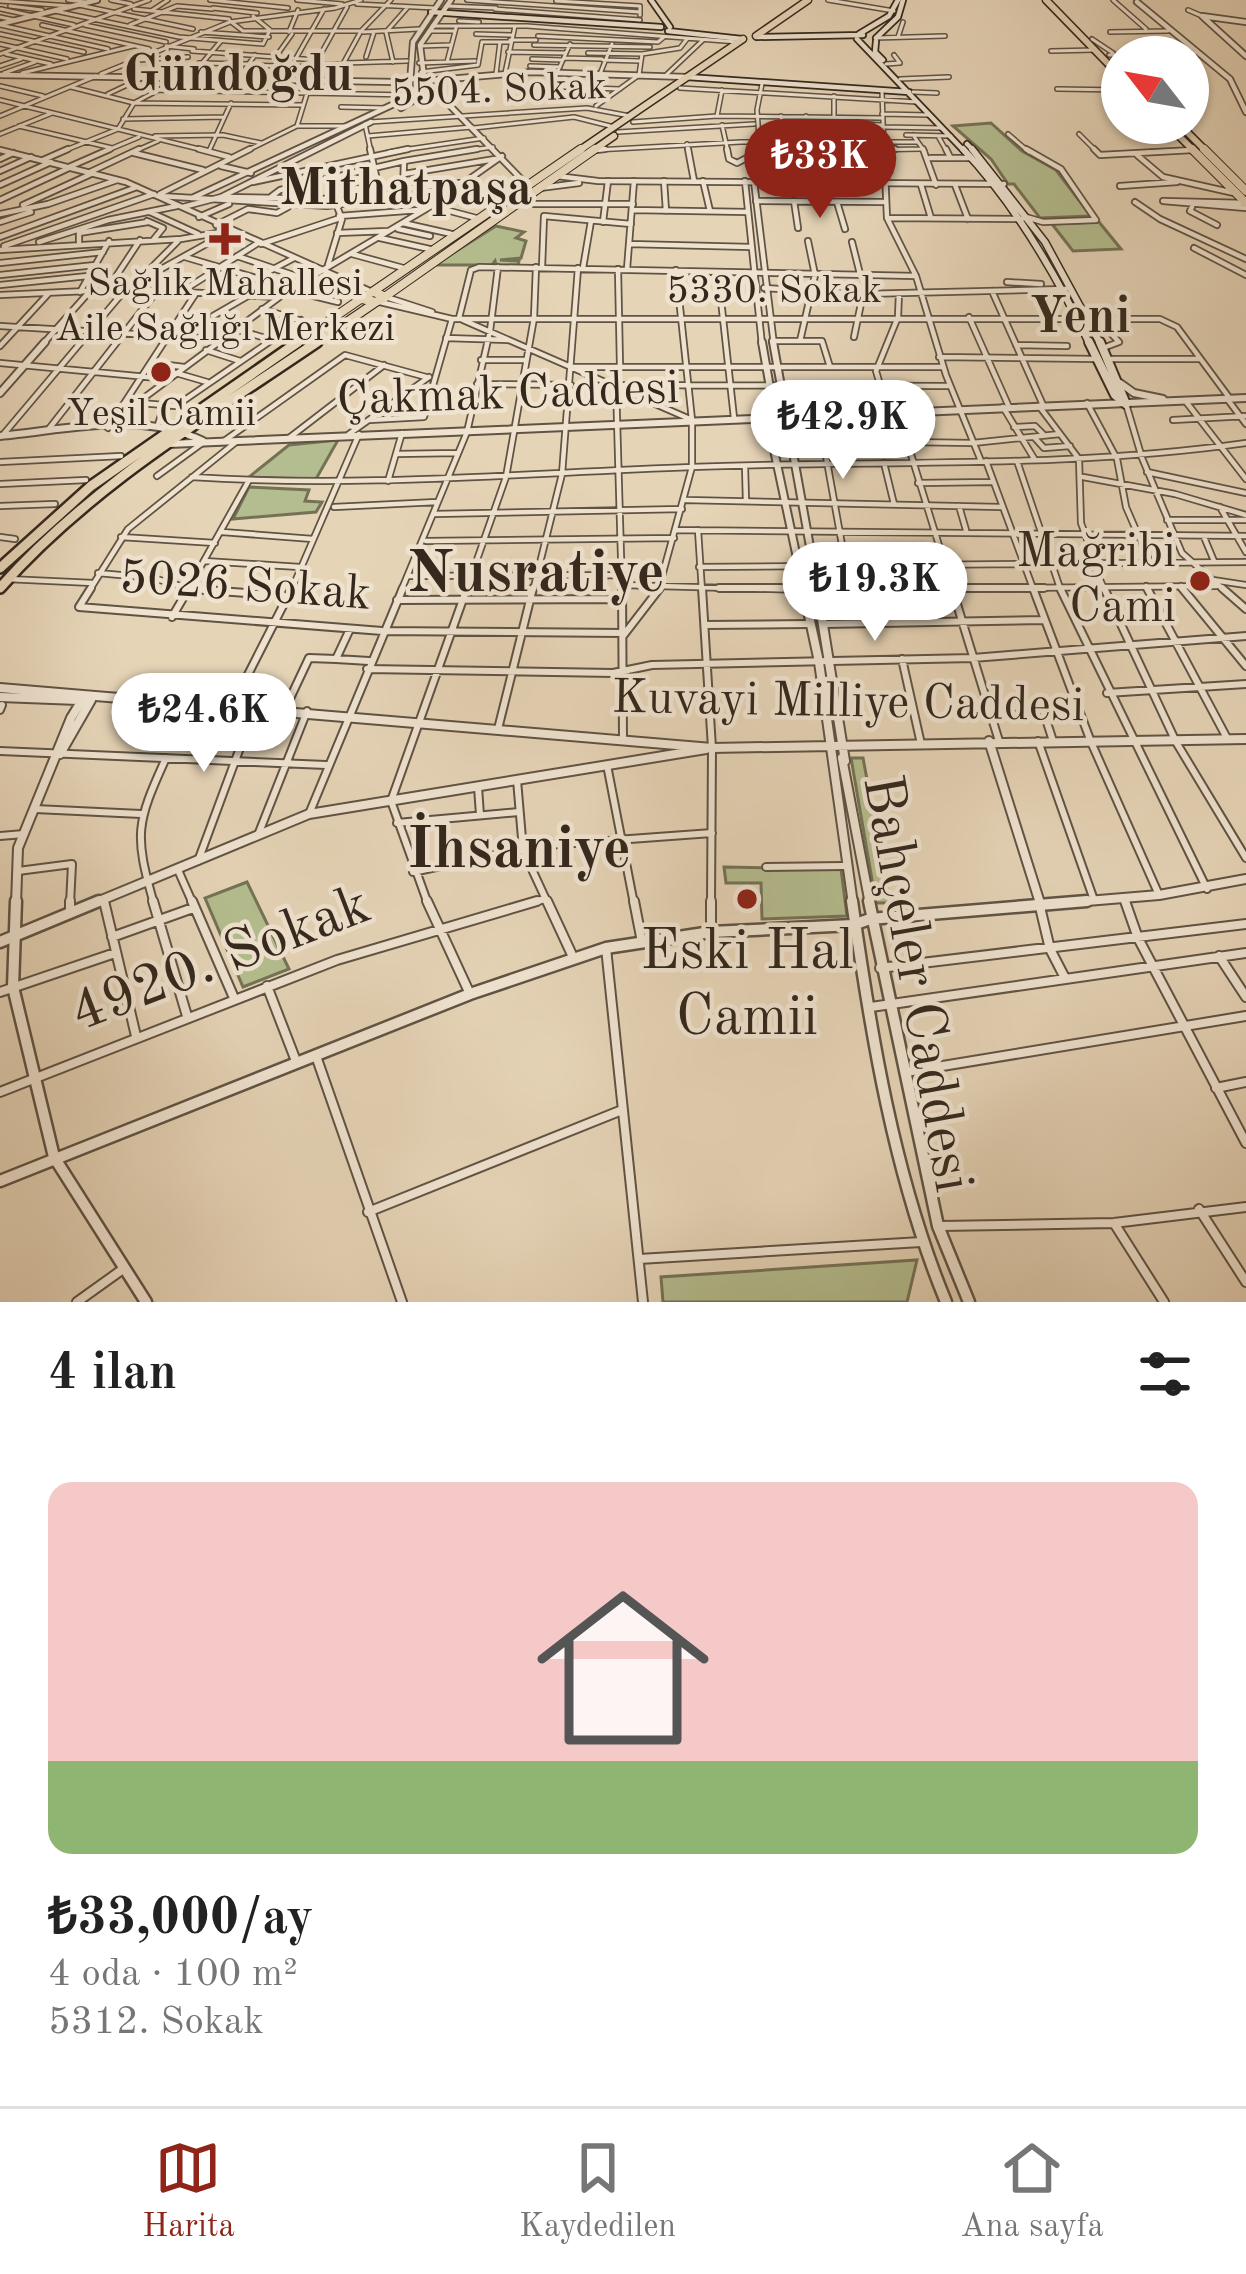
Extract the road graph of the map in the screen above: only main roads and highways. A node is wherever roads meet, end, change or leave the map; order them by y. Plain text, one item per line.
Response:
1 (646, 0) edge
2 (799, 0) edge
3 (808, 0) edge
4 (900, 0) edge
5 (1050, 0) edge
6 (584, 23) junction
7 (664, 29) junction
8 (765, 30) junction
9 (776, 35) junction
10 (749, 38) junction
11 (858, 38) junction
12 (876, 39) junction
13 (1101, 48) edge
14 (1101, 54) edge
15 (692, 79) junction
16 (724, 83) junction
17 (777, 84) junction
18 (881, 90) junction
19 (908, 91) junction
20 (616, 130) junction
21 (1187, 144) edge
22 (1199, 144) edge
23 (1246, 191) edge
24 (1244, 206) edge
25 (1024, 219) junction
26 (375, 297) junction
27 (1103, 359) junction
28 (177, 431) junction
29 (164, 434) junction
30 (0, 568) edge
31 (3, 584) edge

1 - 7 main road
1 - 7 main road
2 - 10 main road
3 - 8 main road
4 - 11 main road
4 - 12 main road
5 - 13 main road
5 - 14 main road
6 - 6 main road
6 - 7 main road
6 - 7 main road
7 - 10 main road
8 - 9 main road
8 - 10 main road
9 - 10 main road
9 - 11 main road
10 - 11 main road
10 - 15 main road
10 - 15 main road
11 - 12 main road
11 - 19 main road
12 - 19 main road
15 - 16 main road
15 - 16 main road
15 - 20 main road
16 - 17 main road
16 - 17 main road
17 - 18 main road
18 - 19 main road
18 - 19 main road
19 - 25 main road
19 - 25 main road
20 - 26 main road
20 - 26 main road
21 - 24 main road
22 - 23 main road
25 - 27 main road
25 - 27 main road
26 - 28 main road
26 - 28 main road
27 - 27 main road
28 - 29 main road
29 - 30 main road
29 - 31 main road

